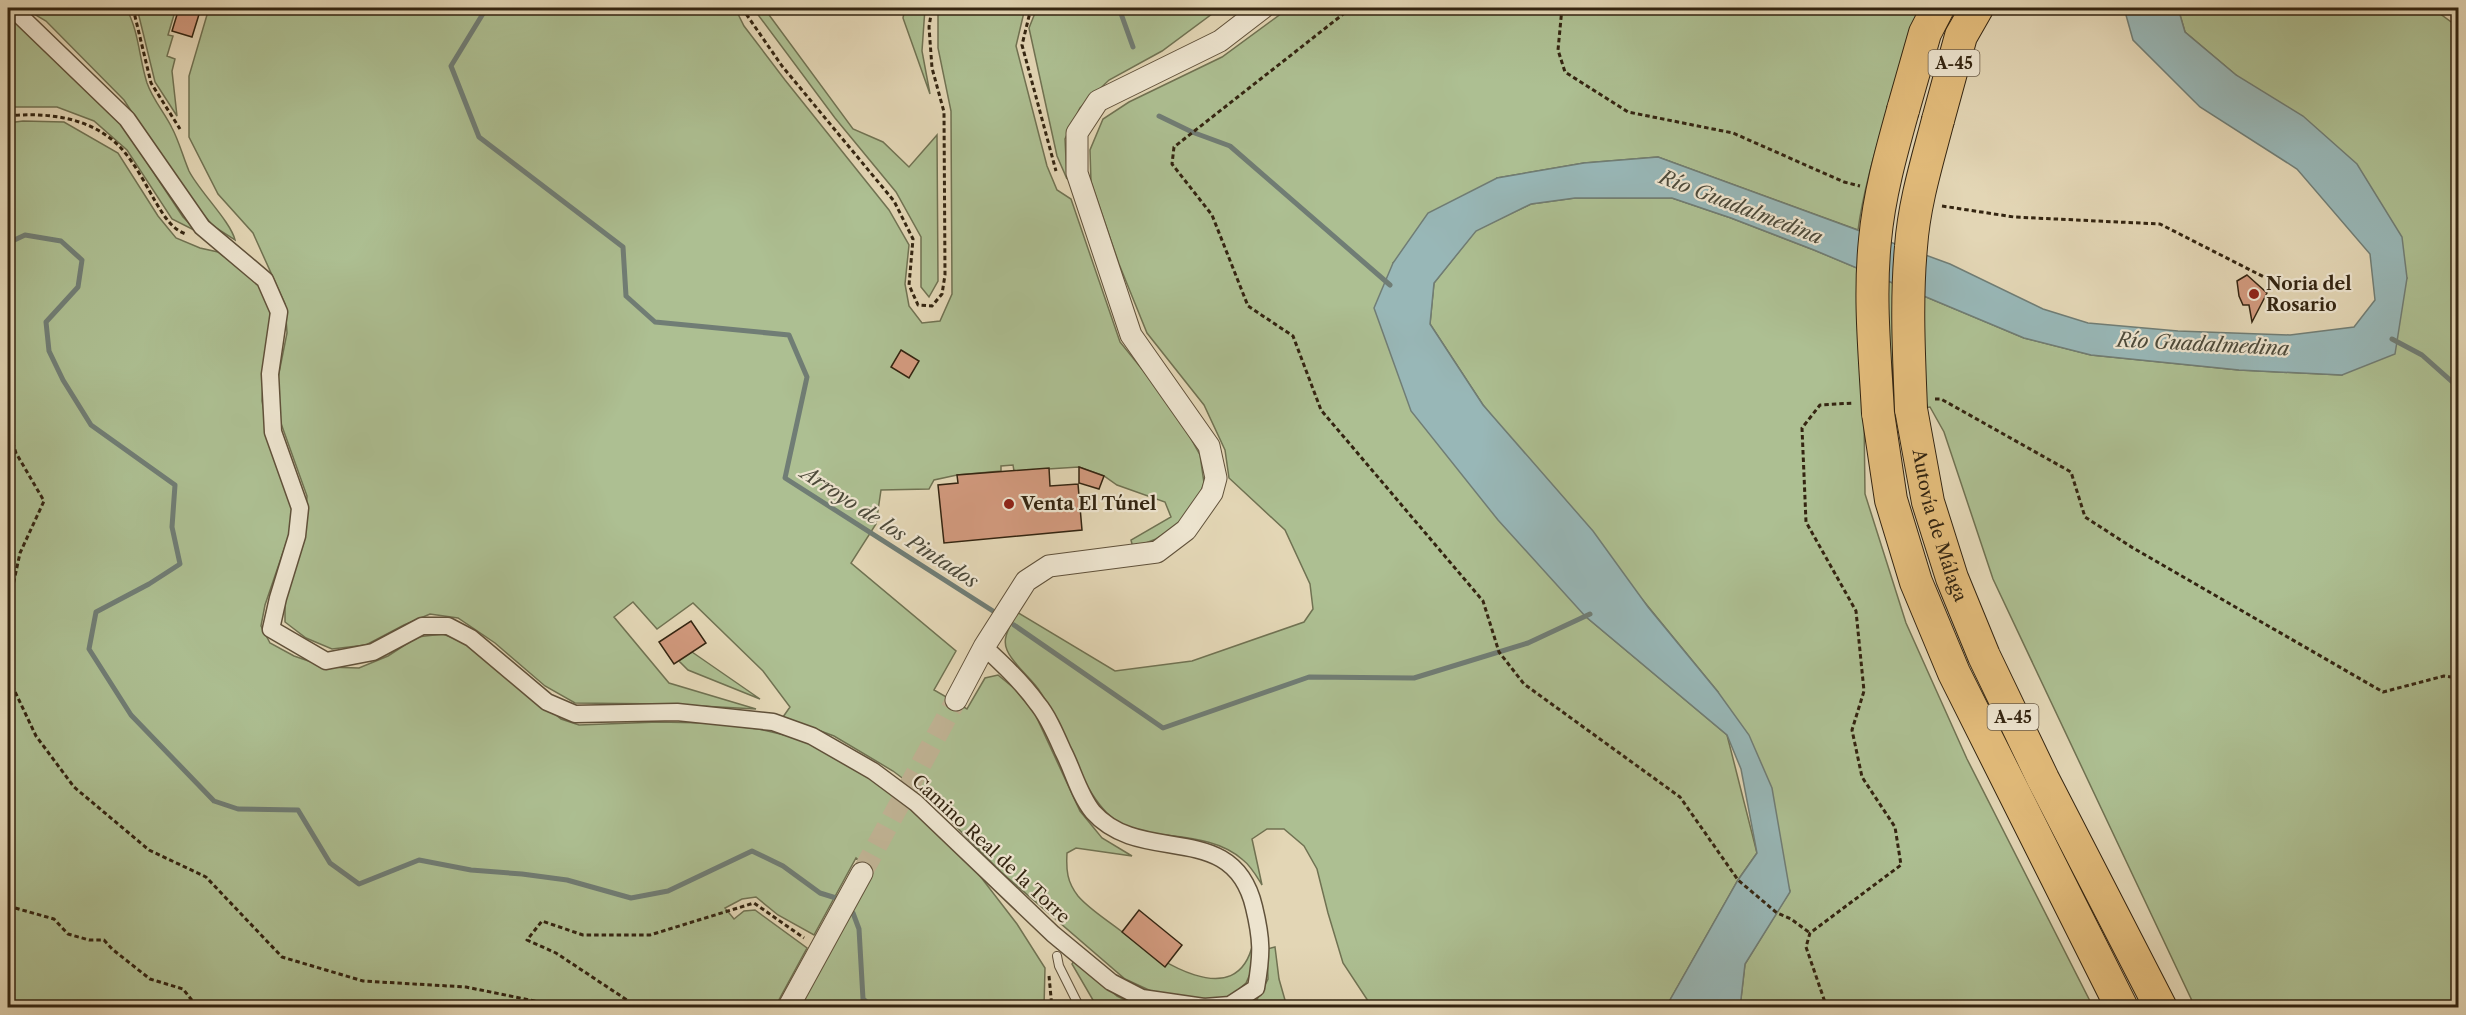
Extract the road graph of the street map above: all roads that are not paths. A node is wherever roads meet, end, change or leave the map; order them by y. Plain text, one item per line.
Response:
1 (12, 8) edge
2 (1263, 8) edge
3 (1938, 8) edge
4 (1977, 8) edge
5 (984, 647) junction
6 (956, 700) tunnel mouth
7 (862, 873) tunnel mouth
8 (1057, 956) dead end
9 (788, 1008) edge
10 (1080, 1008) edge
11 (2122, 1008) edge
12 (2161, 1008) edge

1 - 5 street, Camino Real de la Torre
2 - 5 street
3 - 11 highway, Autovía de Málaga / A-45, bridge
4 - 12 highway, Autovía de Málaga / A-45, bridge
5 - 6 street
7 - 9 street
8 - 10 lane

